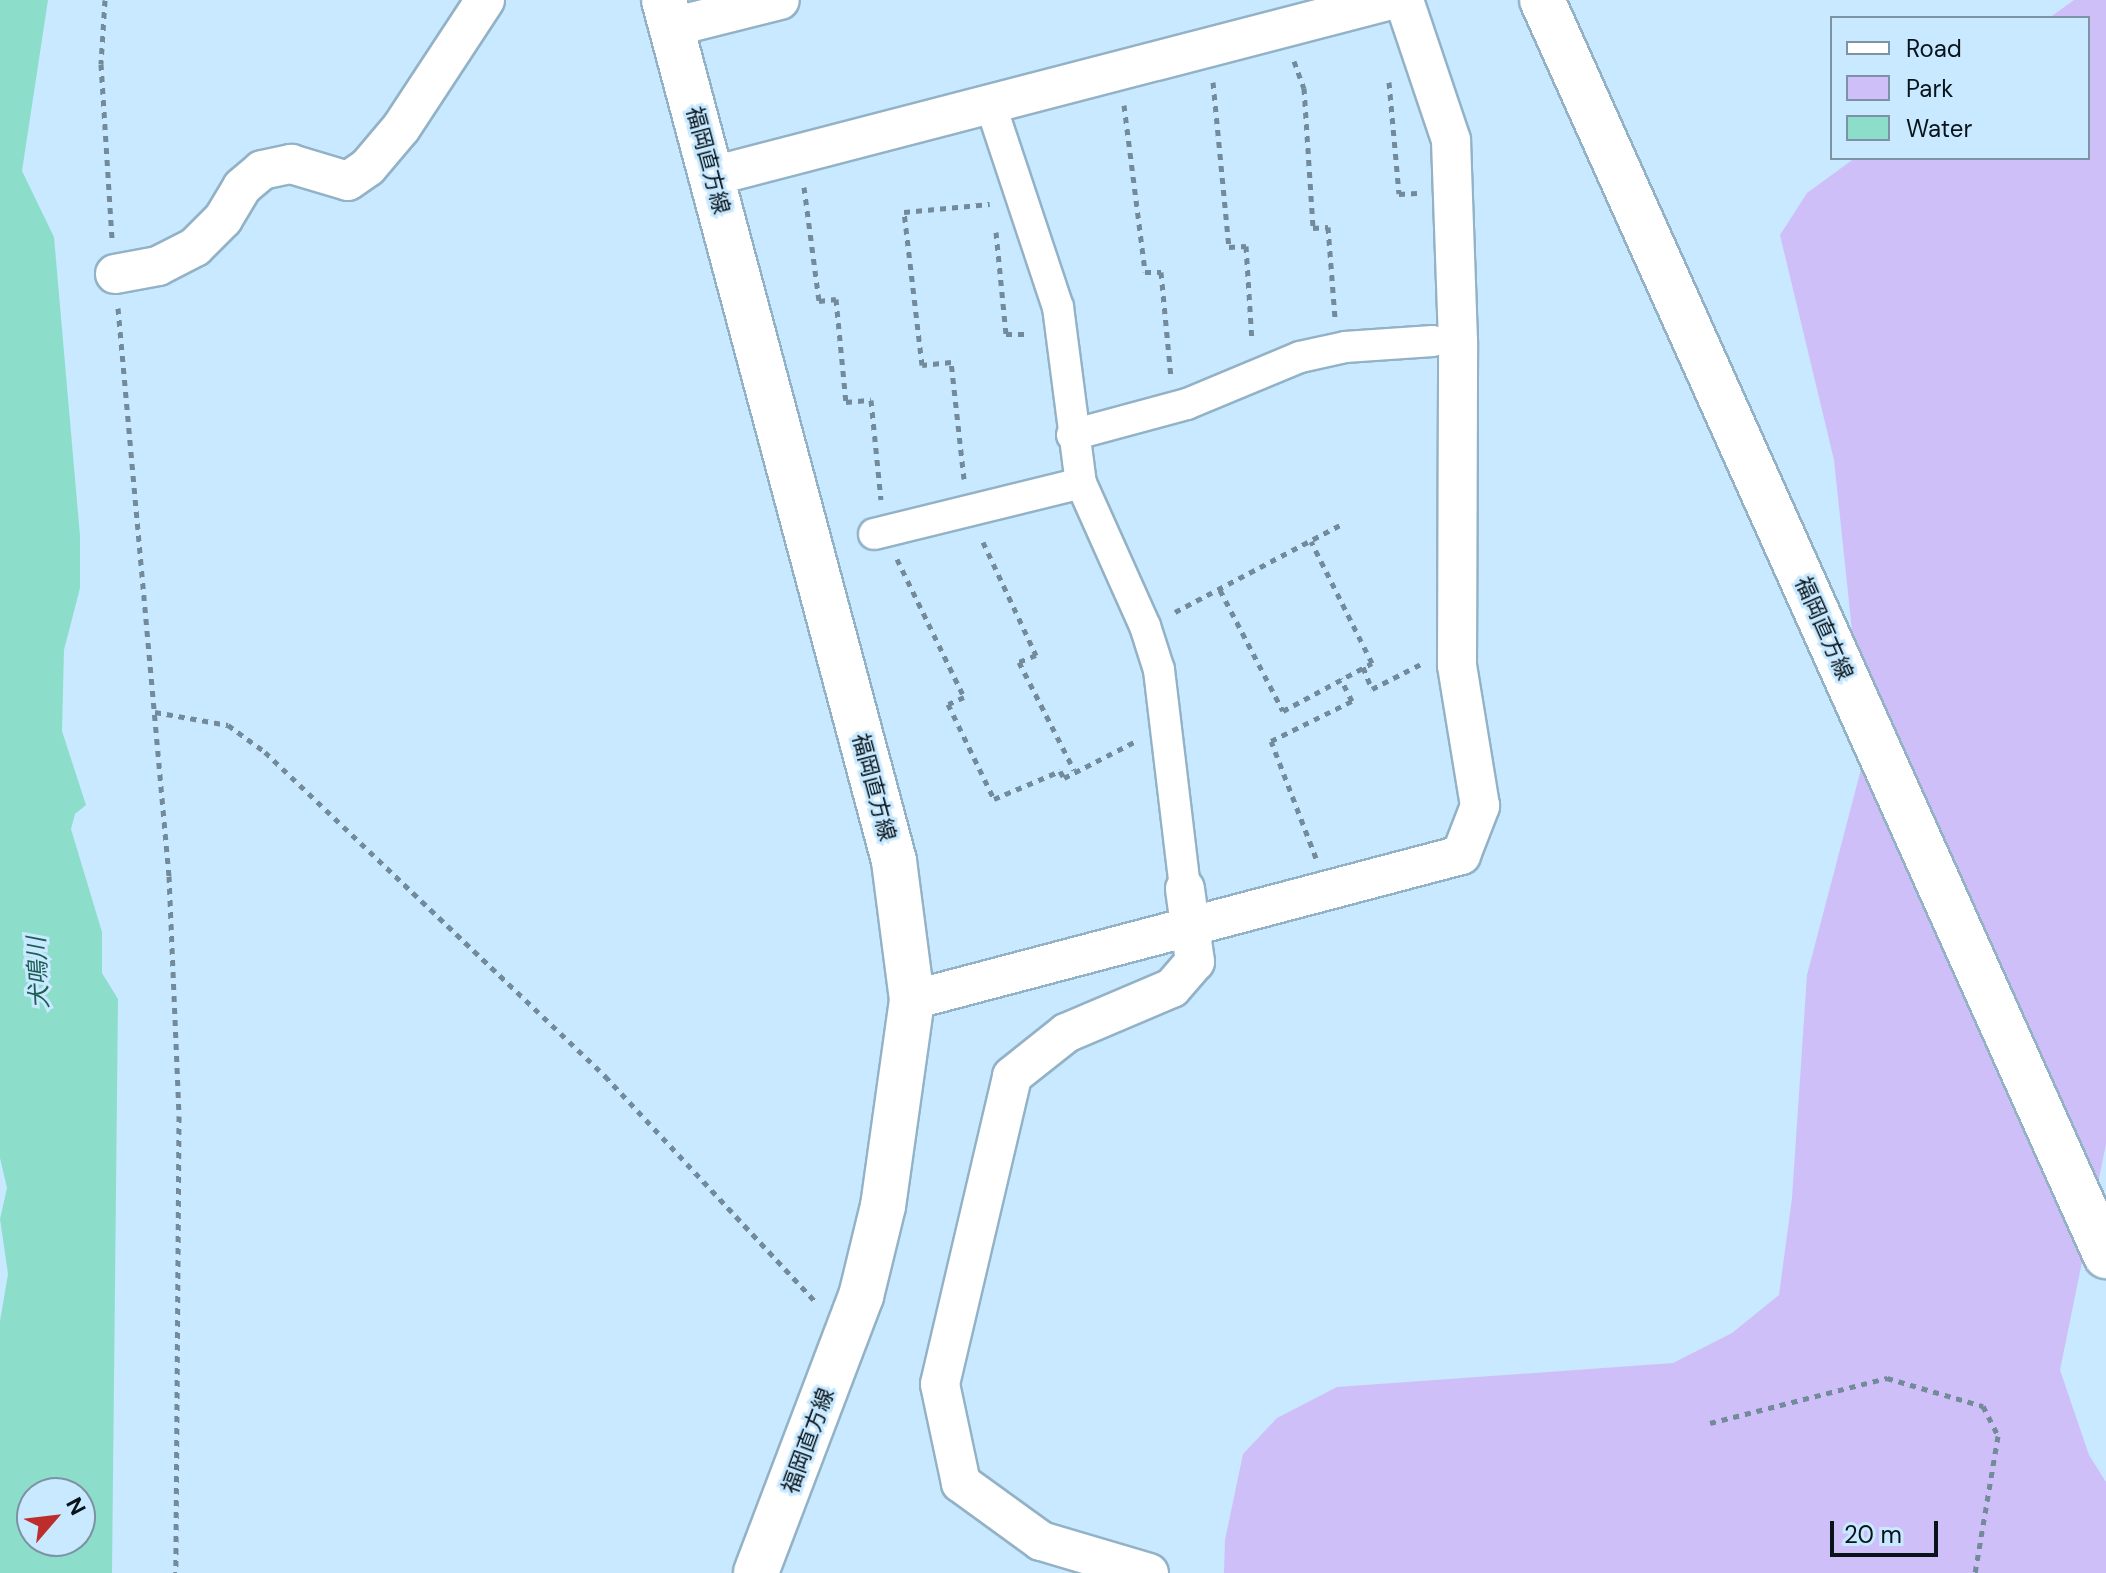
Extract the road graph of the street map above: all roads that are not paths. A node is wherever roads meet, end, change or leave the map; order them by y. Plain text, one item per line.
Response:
1 (485, 0) edge
2 (780, 0) edge
3 (1391, 0) edge
4 (1404, 0) edge
5 (1542, 0) edge
6 (668, 14) edge
7 (990, 103) junction
8 (713, 176) junction
9 (115, 274) road end
10 (1446, 341) junction
11 (1072, 435) junction
12 (1081, 483) junction
13 (879, 532) road end
14 (1187, 907) junction
15 (912, 1000) junction
16 (2106, 1256) edge
17 (756, 1573) edge
18 (1149, 1573) edge

1 - 9 street
2 - 6 street
3 - 7 street
4 - 10 street
5 - 16 main road, 福岡直方線
6 - 8 main road, 福岡直方線
7 - 8 street
7 - 11 street
8 - 15 main road, 福岡直方線
10 - 11 street
10 - 14 street
11 - 12 street
12 - 13 street
12 - 14 street
14 - 15 street
14 - 18 street
15 - 17 main road, 福岡直方線

